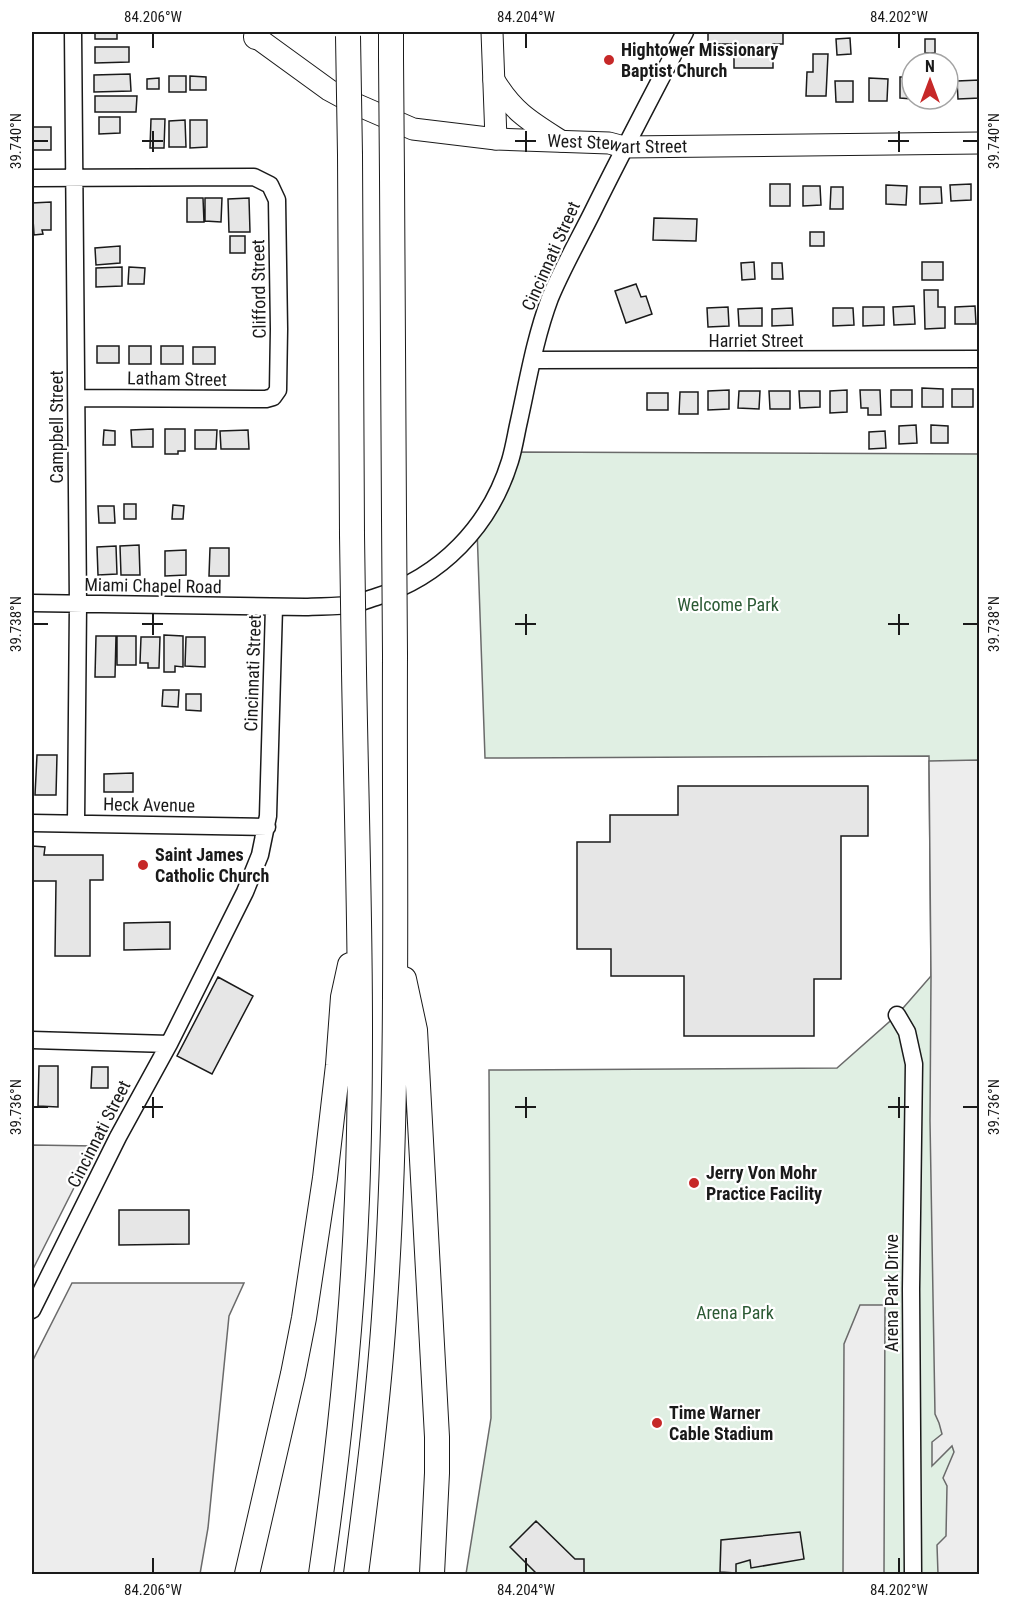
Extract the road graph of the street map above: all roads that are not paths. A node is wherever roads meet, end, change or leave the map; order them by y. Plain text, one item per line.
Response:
1 (73, 32) edge
2 (391, 32) edge
3 (492, 32) edge
4 (686, 32) edge
5 (254, 33) edge
6 (348, 34) edge
7 (494, 80) junction
8 (496, 139) junction
9 (561, 142) junction
10 (980, 143) edge
11 (624, 147) junction
12 (75, 177) junction
13 (32, 178) edge
14 (980, 359) edge
15 (532, 360) junction
16 (276, 394) joint
17 (77, 398) junction
18 (32, 603) edge
19 (78, 604) junction
20 (274, 607) junction
21 (32, 823) edge
22 (76, 823) junction
23 (267, 827) junction
24 (358, 930) junction
25 (394, 938) junction
26 (897, 1015) dead end
27 (32, 1040) edge
28 (169, 1044) junction
29 (32, 1310) edge
30 (434, 1532) junction
31 (254, 1563) edge
32 (247, 1575) edge
33 (321, 1575) edge
34 (356, 1575) edge
35 (415, 1575) edge
36 (432, 1575) edge
37 (443, 1575) edge
38 (913, 1575) edge

1 - 12 street, Campbell Street
2 - 25 highway, bridge
3 - 7 main road
4 - 11 street, Cincinnati Street
5 - 8 main road, West Stewart Street
6 - 24 highway, bridge
7 - 8 main road
7 - 9 main road
8 - 9 main road, West Stewart Street
9 - 11 main road, West Stewart Street
10 - 11 main road, West Stewart Street
11 - 15 street, Cincinnati Street
12 - 13 street
12 - 16 street, Clifford Street
12 - 17 street, Campbell Street
14 - 15 street, Harriet Street
15 - 20 street, Cincinnati Street
16 - 17 street, Latham Street
17 - 19 street, Campbell Street
18 - 19 street, Miami Chapel Road
19 - 20 street, Miami Chapel Road
19 - 22 street, Campbell Street
20 - 23 street, Cincinnati Street
21 - 22 street, Heck Avenue
22 - 23 street, Heck Avenue
23 - 28 street, Cincinnati Street
24 - 31 highway
24 - 33 highway
25 - 30 highway
25 - 34 highway
26 - 38 street, Arena Park Drive
27 - 28 street
28 - 29 street, Cincinnati Street
30 - 35 highway
30 - 36 highway
30 - 37 highway
31 - 32 highway

